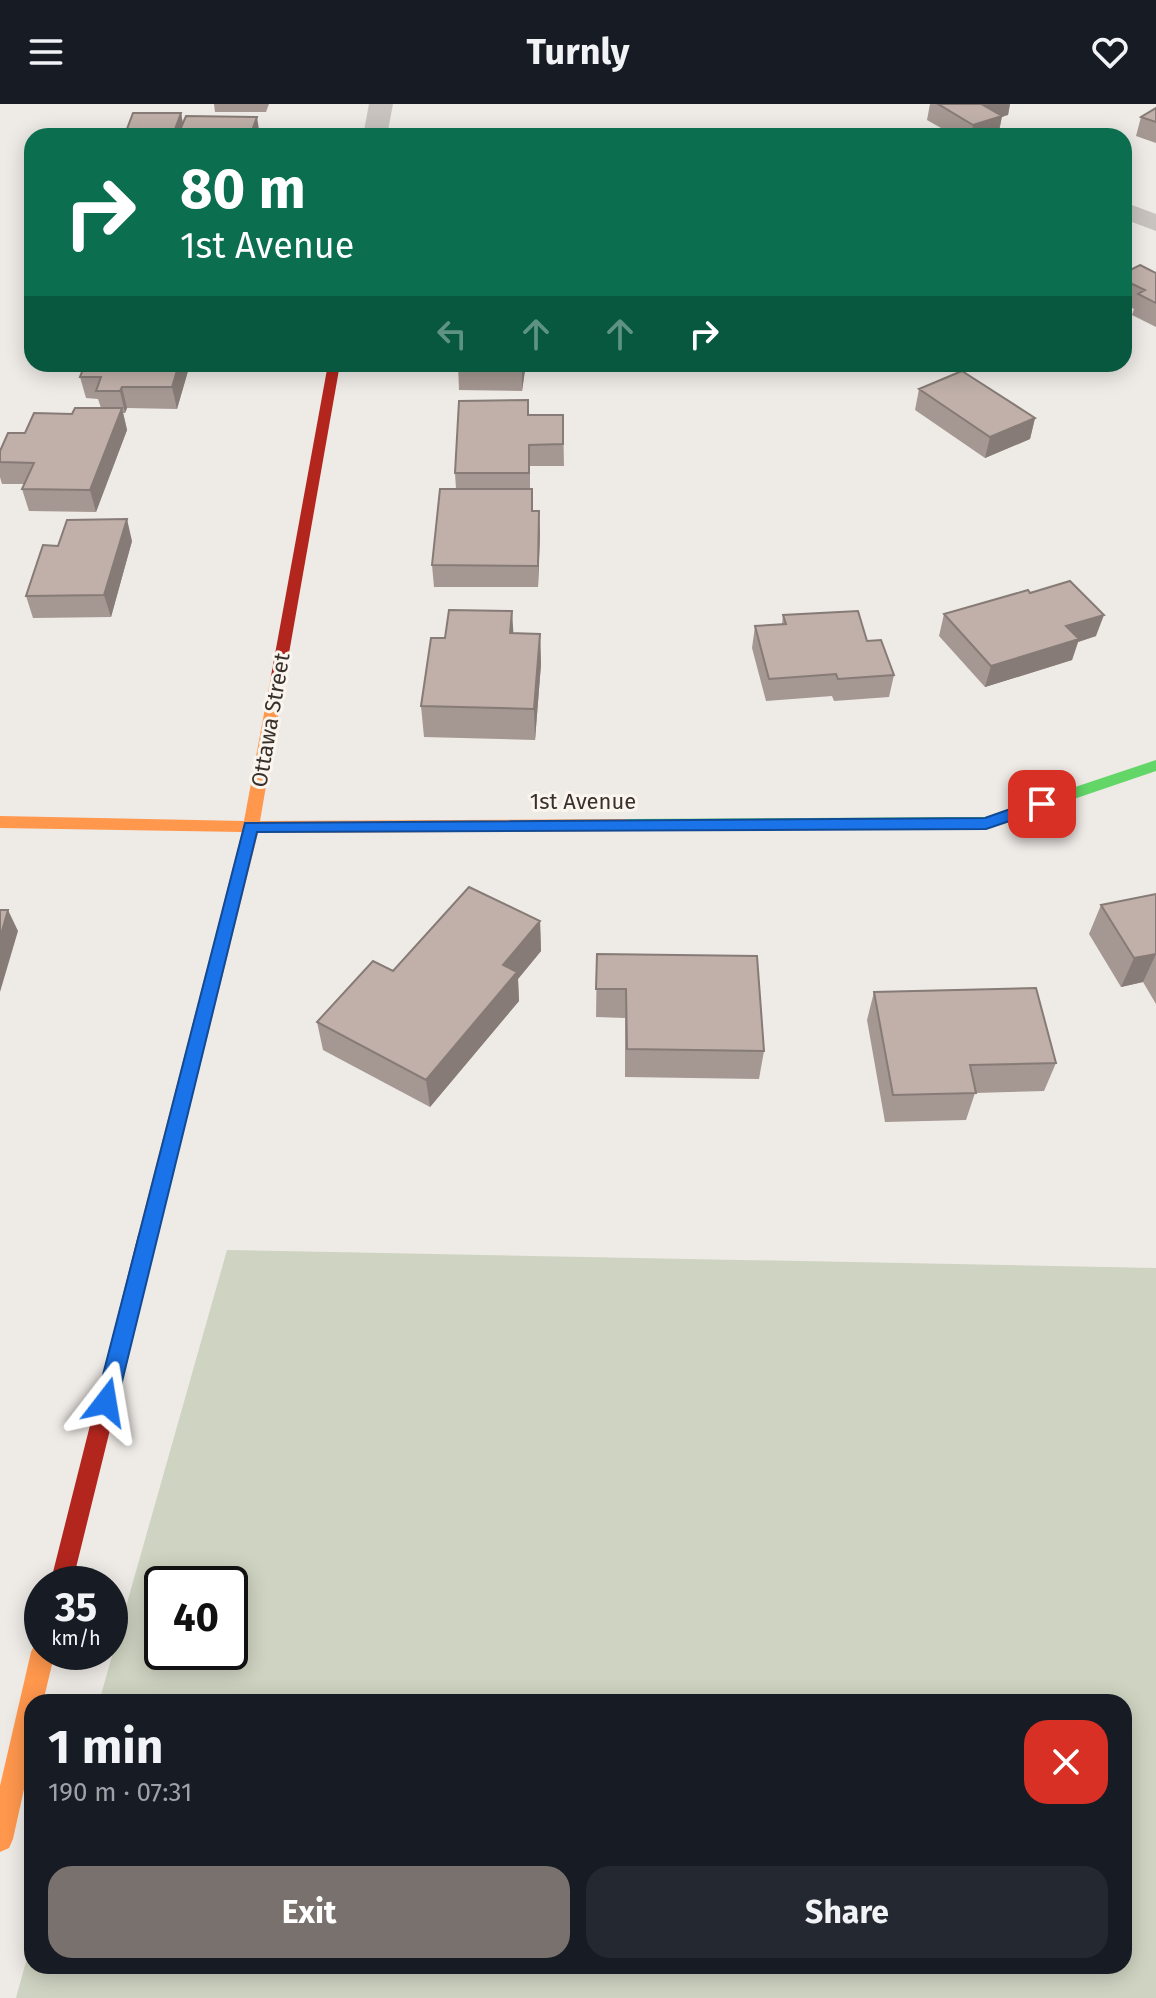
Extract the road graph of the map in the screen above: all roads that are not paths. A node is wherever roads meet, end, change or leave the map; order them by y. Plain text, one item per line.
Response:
1 (381, 104) edge
2 (376, 128) edge
3 (1132, 213) edge
4 (1156, 223) edge
5 (333, 372) edge
6 (1156, 765) edge
7 (0, 822) edge
8 (251, 827) junction
9 (66, 1566) edge
10 (37, 1670) edge
11 (29, 1694) edge
12 (24, 1711) edge
13 (8, 1760) edge
14 (0, 1839) edge

1 - 2 street
3 - 4 street
5 - 8 street, Ottawa Street
6 - 8 street, 1st Avenue
7 - 8 street, 1st Avenue
8 - 9 street, Ottawa Street
10 - 11 street
12 - 13 street
13 - 14 street

